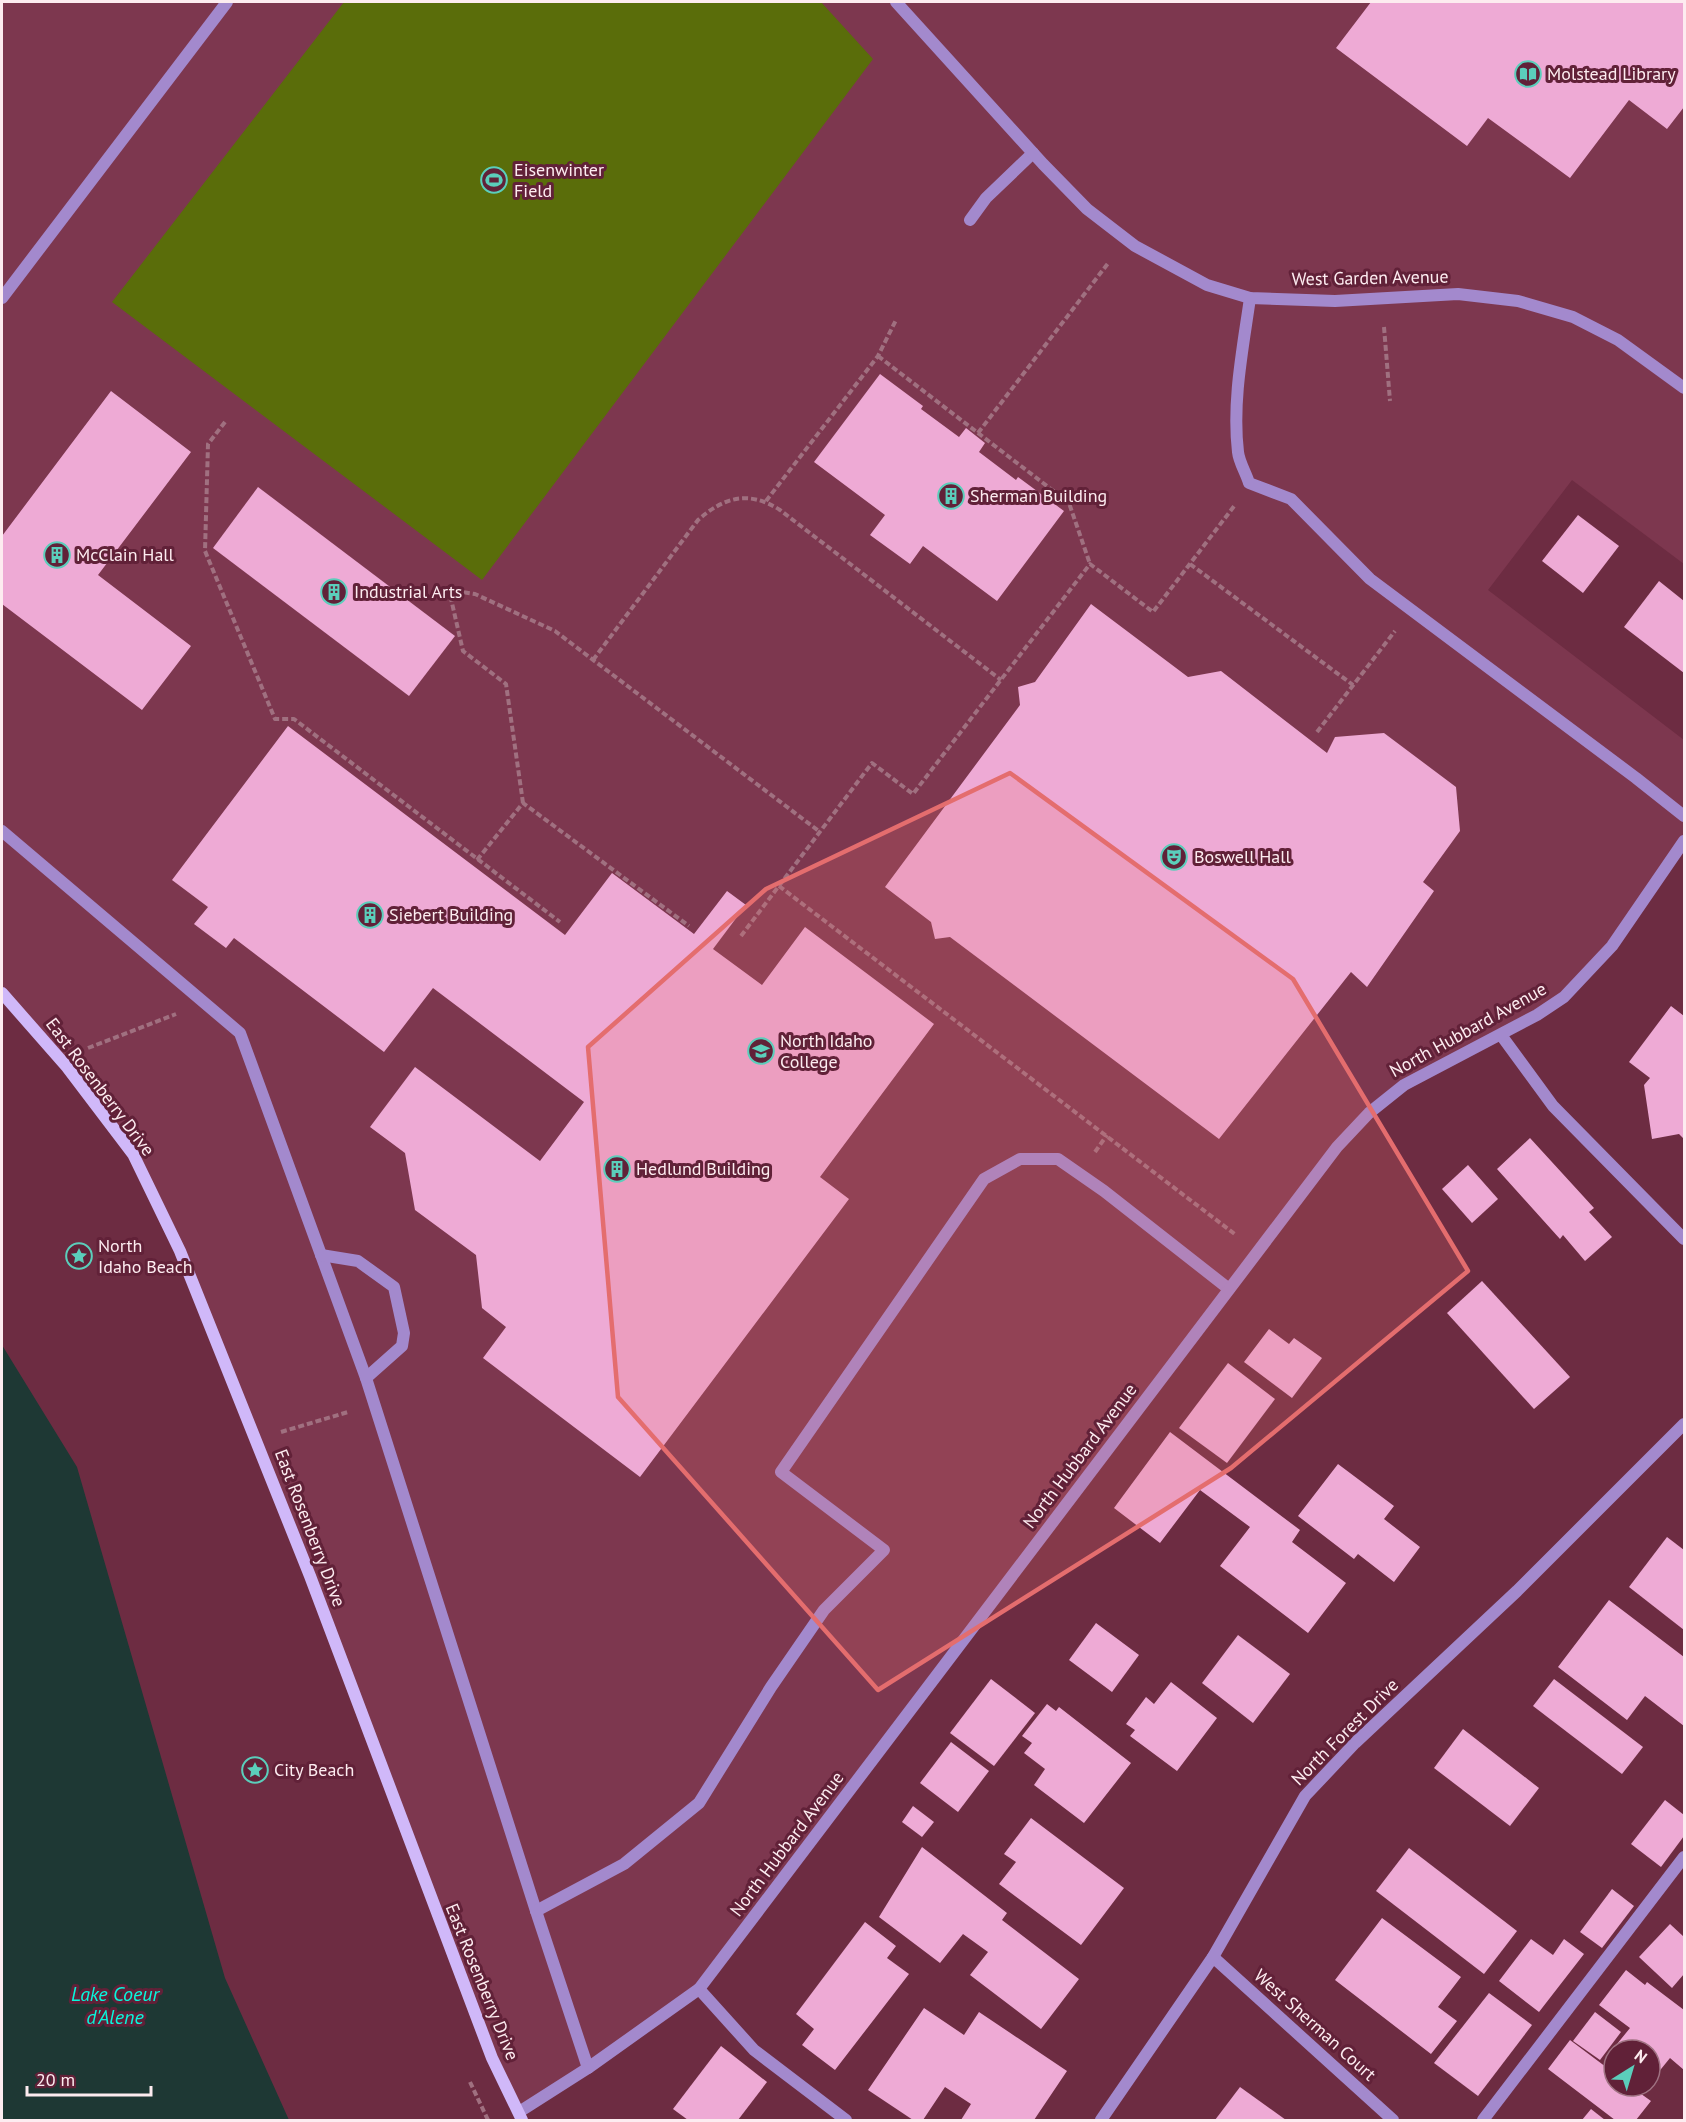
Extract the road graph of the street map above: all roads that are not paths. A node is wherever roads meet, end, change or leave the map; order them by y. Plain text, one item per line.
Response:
1 (227, 2) edge
2 (896, 2) edge
3 (1033, 153) junction
4 (970, 220) dead end
5 (2, 298) edge
6 (1250, 298) junction
7 (1684, 388) edge
8 (1684, 816) edge
9 (2, 831) edge
10 (1684, 841) edge
11 (2, 993) edge
12 (1501, 1035) junction
13 (1684, 1239) edge
14 (321, 1255) junction
15 (1229, 1289) junction
16 (366, 1378) junction
17 (1684, 1424) edge
18 (1684, 1857) edge
19 (536, 1911) junction
20 (1213, 1957) junction
21 (699, 1989) junction
22 (588, 2068) junction
23 (521, 2116) edge
24 (846, 2121) edge
25 (1101, 2121) edge
26 (1393, 2121) edge
27 (1483, 2121) edge

1 - 5 street
2 - 3 street, West Garden Avenue
3 - 4 street
3 - 6 street, West Garden Avenue
6 - 7 street, West Garden Avenue
6 - 8 street
9 - 14 street
10 - 12 street, North Hubbard Avenue
11 - 23 street, East Rosenberry Drive
12 - 13 street
12 - 15 street, North Hubbard Avenue
14 - 16 street
14 - 16 street
15 - 19 street
15 - 21 street, North Hubbard Avenue
16 - 19 street
17 - 20 street, North Forest Drive
18 - 27 street
19 - 22 street
20 - 25 street, North Forest Drive
20 - 26 street, West Sherman Court
21 - 22 street, North Hubbard Avenue
21 - 24 street
22 - 23 street, North Hubbard Avenue

